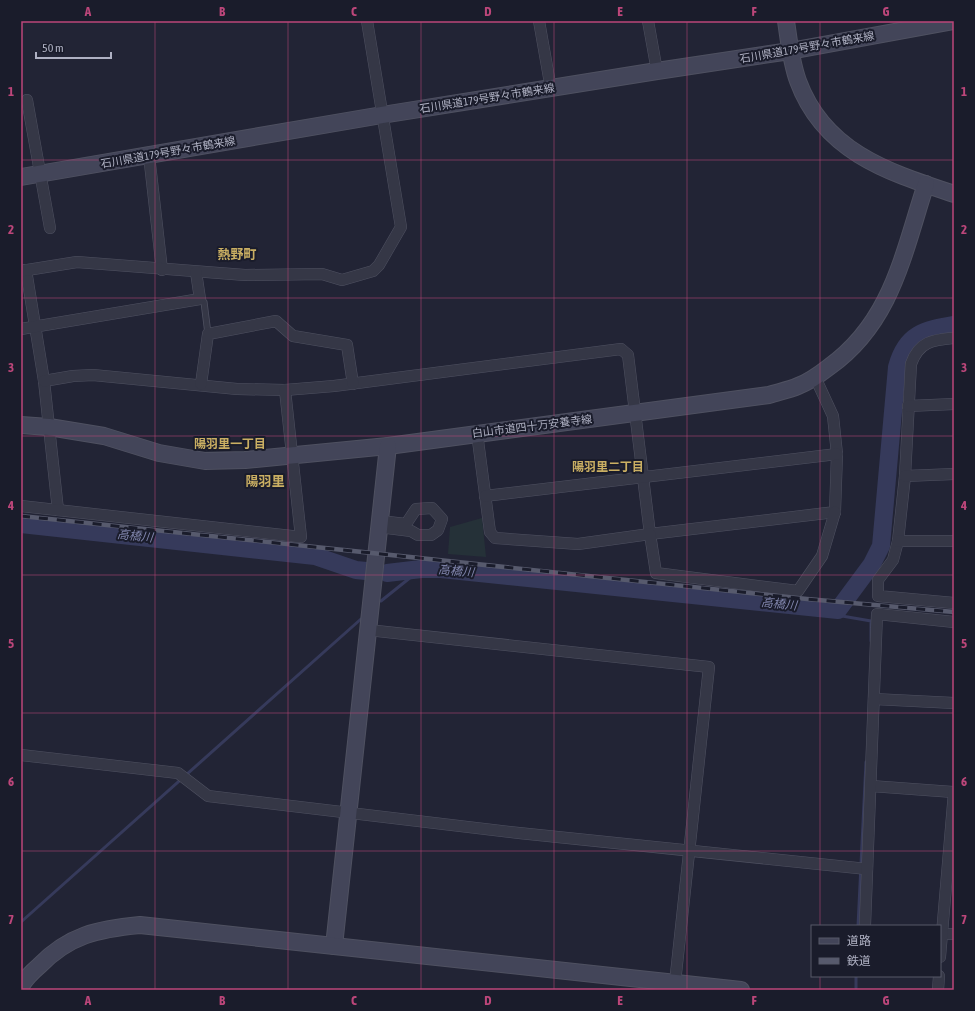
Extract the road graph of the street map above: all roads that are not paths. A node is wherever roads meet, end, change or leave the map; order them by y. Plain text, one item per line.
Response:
1 (367, 21) edge
2 (539, 21) edge
3 (648, 21) edge
4 (786, 21) edge
5 (954, 21) edge
6 (790, 51) junction
7 (657, 71) junction
8 (551, 88) junction
9 (27, 100) dead end
10 (382, 115) junction
11 (149, 155) junction
12 (41, 174) junction
13 (21, 178) edge
14 (926, 184) junction
15 (954, 194) edge
16 (50, 228) dead end
17 (24, 270) edge
18 (162, 270) junction
19 (196, 272) junction
20 (200, 299) junction
21 (36, 326) junction
22 (21, 328) edge
23 (208, 334) junction
24 (954, 338) edge
25 (814, 377) junction
26 (44, 381) junction
27 (201, 384) junction
28 (353, 384) junction
29 (285, 390) junction
30 (954, 404) edge
31 (908, 406) junction
32 (636, 413) junction
33 (21, 425) edge
34 (49, 427) junction
35 (477, 433) junction
36 (388, 446) junction
37 (837, 454) junction
38 (292, 456) junction
39 (954, 474) edge
40 (644, 476) junction
41 (905, 476) junction
42 (485, 496) junction
43 (21, 506) edge
44 (58, 510) junction
45 (835, 512) junction
46 (379, 524) junction
47 (650, 534) junction
48 (898, 541) junction
49 (954, 541) edge
50 (954, 603) edge
51 (954, 622) edge
52 (368, 630) junction
53 (874, 699) junction
54 (954, 703) edge
55 (21, 755) edge
56 (871, 786) junction
57 (954, 792) edge
58 (349, 813) junction
59 (689, 850) junction
60 (863, 868) junction
61 (866, 925) edge
62 (941, 934) edge
63 (954, 934) edge
64 (334, 946) junction
65 (939, 977) edge
66 (675, 983) junction
67 (21, 986) edge
68 (741, 990) edge
69 (938, 990) edge

1 - 10 street
2 - 8 street
3 - 7 street
4 - 6 street
5 - 6 street, 石川県道179号野々市鶴来線
6 - 7 street, 石川県道179号野々市鶴来線
6 - 14 street
7 - 8 street, 石川県道179号野々市鶴来線
8 - 10 street, 石川県道179号野々市鶴来線
9 - 12 street
10 - 11 street, 石川県道179号野々市鶴来線
10 - 19 street
11 - 12 street, 石川県道179号野々市鶴来線
11 - 18 street
12 - 13 street, 石川県道179号野々市鶴来線
12 - 16 street
14 - 15 street
14 - 25 street, 白山市道四十万安養寺線
17 - 18 street
17 - 21 street
18 - 19 street
19 - 20 street
20 - 21 street
20 - 23 lane
21 - 22 street
21 - 26 street
23 - 27 street
23 - 28 street
24 - 31 street
25 - 32 street, 白山市道四十万安養寺線
25 - 37 street
26 - 27 street
26 - 34 street
27 - 29 street
28 - 29 street
28 - 32 street
29 - 38 street
30 - 31 street
31 - 41 street
32 - 35 street, 白山市道四十万安養寺線
32 - 40 street
33 - 34 street, 白山市道四十万安養寺線
34 - 38 street, 白山市道四十万安養寺線
34 - 44 street
35 - 36 street, 白山市道四十万安養寺線
35 - 42 street
36 - 38 street, 白山市道四十万安養寺線
36 - 46 street
37 - 40 street
37 - 45 street
38 - 44 street
39 - 41 street
40 - 42 street
40 - 47 street
41 - 48 street
42 - 47 street
43 - 44 street
45 - 47 street
45 - 47 street
46 - 46 street
46 - 52 street
48 - 49 street
48 - 50 street
51 - 53 street
52 - 58 street
52 - 59 street
53 - 54 street
53 - 56 street
55 - 58 street
56 - 57 street
56 - 60 street
57 - 62 street
58 - 59 street
58 - 64 street
59 - 60 street
59 - 66 street
60 - 61 street
62 - 63 street
64 - 66 street
64 - 67 street
65 - 69 street
66 - 68 street

